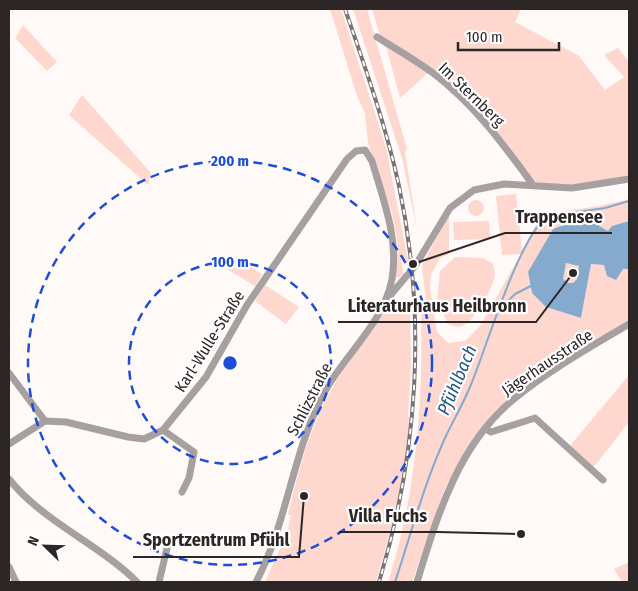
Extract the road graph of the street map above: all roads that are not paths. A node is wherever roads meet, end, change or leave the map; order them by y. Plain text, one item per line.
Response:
1 (377, 37) dead end
2 (365, 150) joint
3 (629, 178) edge
4 (533, 185) junction
5 (387, 300) junction
6 (629, 324) edge
7 (9, 373) edge
8 (45, 421) junction
9 (486, 429) junction
10 (163, 430) junction
11 (9, 444) edge
12 (603, 480) dead end
13 (10, 482) edge
14 (182, 492) dead end
15 (168, 544) dead end
16 (9, 567) edge
17 (16, 582) edge
18 (137, 582) edge
19 (159, 582) edge
20 (256, 582) edge
21 (417, 582) edge

1 - 4 street, Im Sternberg
2 - 5 street, Schlizstraße
2 - 10 street, Karl-Wulle-Straße
3 - 4 street
4 - 5 street
5 - 20 street, Schlizstraße
6 - 9 street, Jägerhausstraße
7 - 8 street
8 - 10 street
8 - 11 street
9 - 12 street
9 - 21 street, Jägerhausstraße
10 - 14 street
13 - 18 street
15 - 19 street
16 - 17 street

